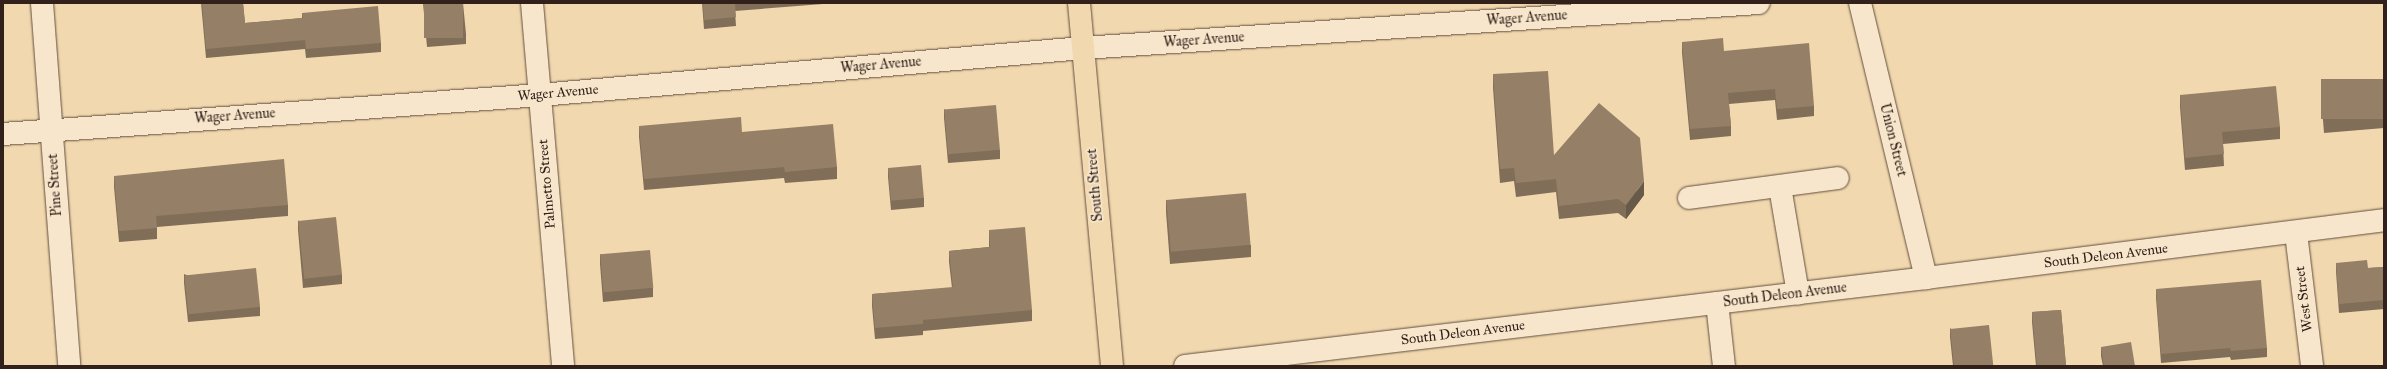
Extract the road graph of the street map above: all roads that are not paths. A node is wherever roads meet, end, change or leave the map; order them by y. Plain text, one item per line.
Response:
1 (42, 3) edge
2 (532, 3) edge
3 (1079, 3) edge
4 (1759, 3) edge
5 (1860, 3) edge
6 (1083, 48) junction
7 (540, 95) junction
8 (51, 129) junction
9 (3, 134) edge
10 (1838, 178) dead end
11 (1780, 187) junction
12 (1689, 198) dead end
13 (2384, 220) edge
14 (2296, 233) junction
15 (1926, 278) junction
16 (1798, 293) junction
17 (1717, 303) junction
18 (69, 366) edge
19 (563, 366) edge
20 (1112, 366) edge
21 (1185, 366) edge
22 (1724, 366) edge
23 (2312, 366) edge

1 - 8 street, Pine Street
2 - 7 street, Palmetto Street
3 - 6 main road, South Street
4 - 6 street, Wager Avenue
5 - 15 street, Union Street
6 - 7 street, Wager Avenue
6 - 20 main road, South Street
7 - 8 street, Wager Avenue
7 - 19 street, Palmetto Street
8 - 9 street, Wager Avenue
8 - 18 street, Pine Street
10 - 11 street
11 - 12 street
11 - 16 street
13 - 14 street, South Deleon Avenue
14 - 15 street, South Deleon Avenue
14 - 23 street, West Street
15 - 16 street, South Deleon Avenue
16 - 17 street, South Deleon Avenue
17 - 21 street, South Deleon Avenue
17 - 22 street

